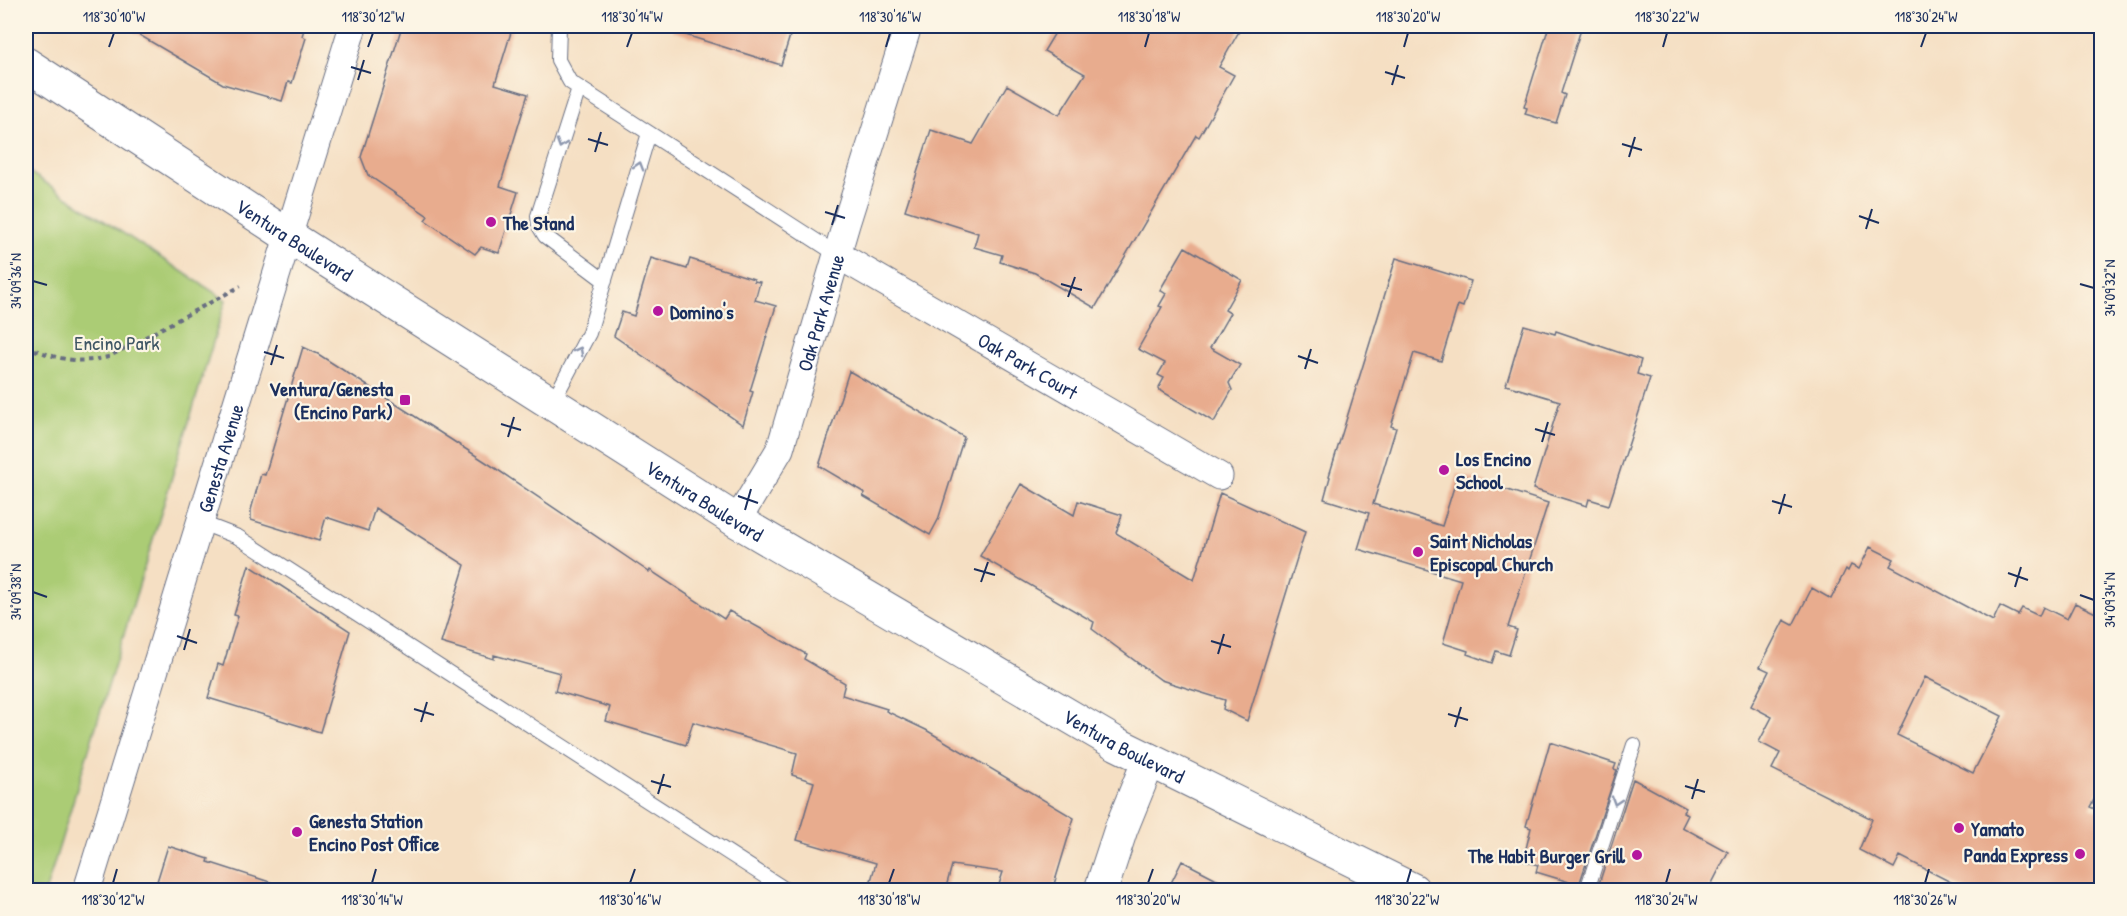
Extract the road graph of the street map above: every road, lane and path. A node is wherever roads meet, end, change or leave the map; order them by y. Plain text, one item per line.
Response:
1 (353, 26) edge
2 (559, 26) edge
3 (908, 26) edge
4 (26, 64) edge
5 (579, 88) junction
6 (649, 133) junction
7 (287, 235) junction
8 (838, 255) junction
9 (605, 281) junction
10 (241, 286) dead end
11 (26, 347) edge
12 (552, 403) junction
13 (1219, 476) dead end
14 (737, 521) junction
15 (199, 522) junction
16 (1634, 745) dead end
17 (1149, 760) junction
18 (87, 891) edge
19 (786, 891) edge
20 (1101, 891) edge
21 (1413, 891) edge
22 (1587, 891) edge

1 - 7 street, Genesta Avenue
2 - 5 lane
3 - 8 street, Oak Park Avenue
4 - 7 main road, Ventura Boulevard
5 - 6 lane
5 -> 9 lane
6 - 8 lane
9 -> 6 lane
7 - 12 main road, Ventura Boulevard
7 - 15 street, Genesta Avenue
8 - 13 street, Oak Park Court
8 - 14 street, Oak Park Avenue
12 -> 9 lane
10 - 11 path
12 - 14 main road, Ventura Boulevard
14 - 17 main road, Ventura Boulevard
15 - 18 street, Genesta Avenue
15 - 19 lane
16 -> 22 lane
17 - 20 main road
17 - 21 main road, Ventura Boulevard

